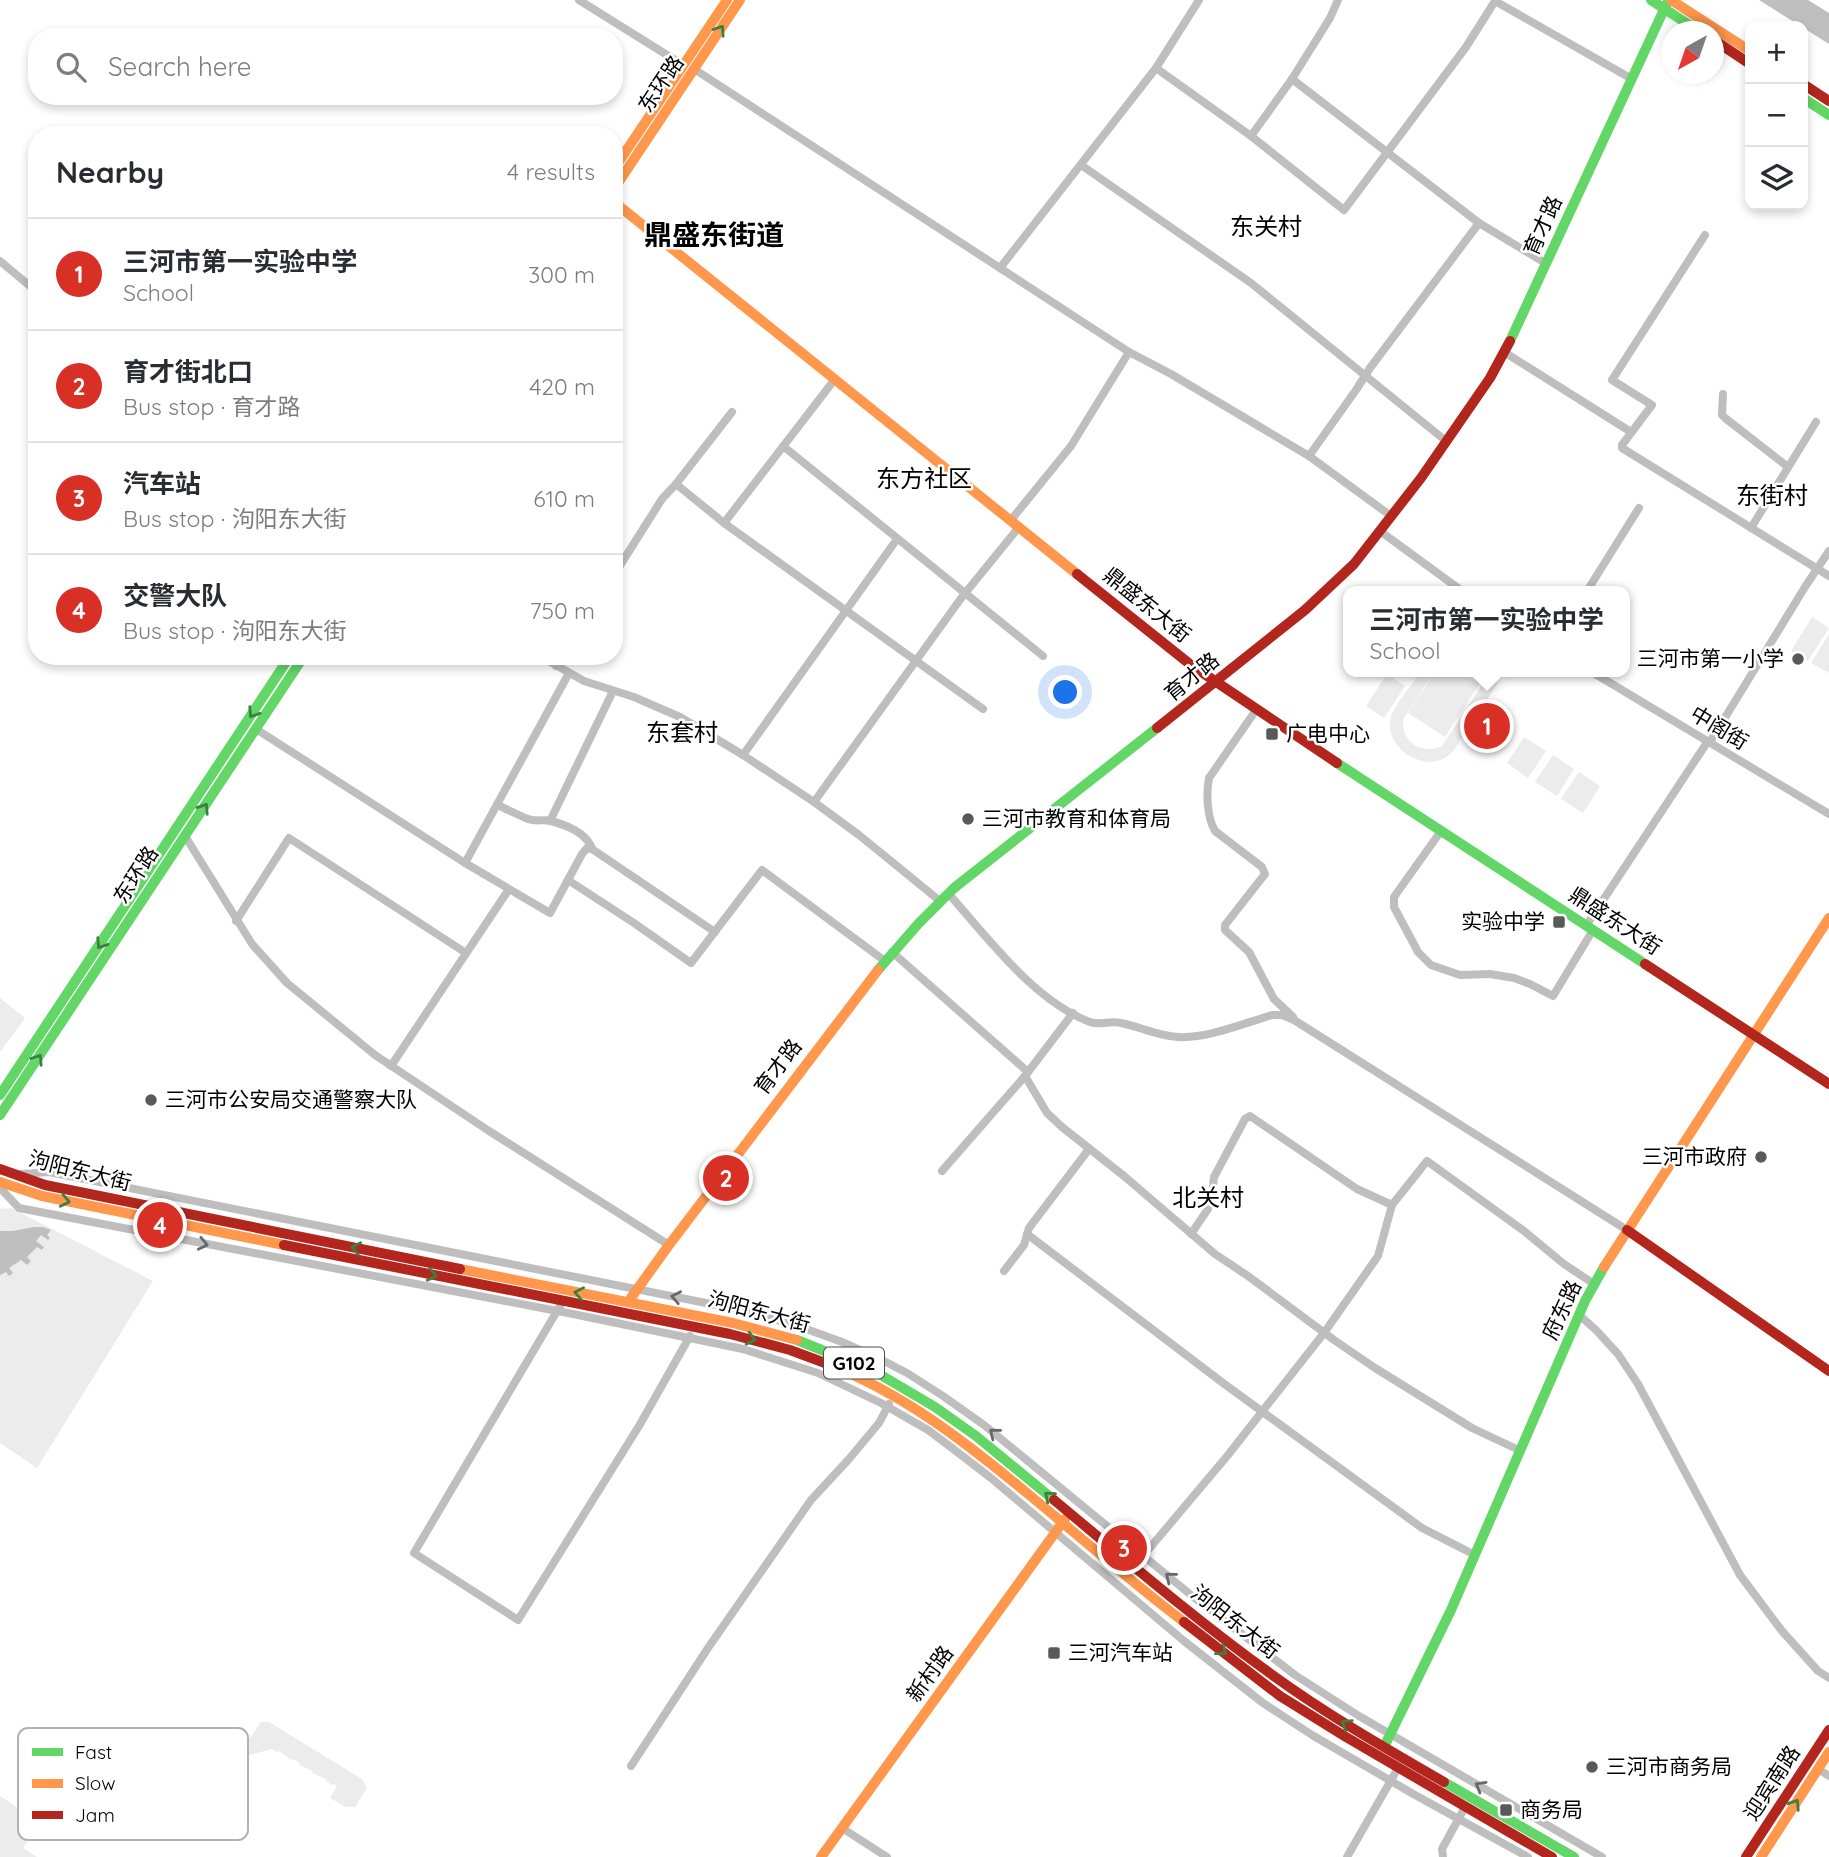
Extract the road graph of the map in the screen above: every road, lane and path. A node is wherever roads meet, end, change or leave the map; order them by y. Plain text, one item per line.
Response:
1 (579, 0) edge
2 (727, 0) edge
3 (740, 0) edge
4 (1199, 0) edge
5 (1338, 0) edge
6 (1651, 0) edge
7 (1668, 3) edge
8 (1688, 21) edge
9 (1724, 47) edge
10 (1745, 48) edge
11 (1745, 61) edge
12 (689, 67) junction
13 (1156, 68) junction
14 (1292, 79) junction
15 (1632, 79) junction
16 (1808, 87) edge
17 (1808, 101) edge
18 (1829, 101) edge
19 (1829, 114) edge
20 (1251, 136) junction
21 (1387, 152) junction
22 (623, 157) edge
23 (1081, 165) junction
24 (623, 174) edge
25 (623, 209) edge
26 (1479, 223) junction
27 (1705, 234) dead end
28 (0, 261) edge
29 (1547, 264) junction
30 (1000, 268) junction
31 (28, 284) edge
32 (1129, 352) junction
33 (1504, 352) junction
34 (1366, 375) junction
35 (835, 379) junction
36 (1723, 394) dead end
37 (732, 412) dead end
38 (1816, 422) dead end
39 (1631, 432) junction
40 (1446, 441) junction
41 (783, 446) junction
42 (1309, 456) junction
43 (1788, 467) junction
44 (676, 484) junction
45 (1639, 508) dead end
46 (1391, 516) junction
47 (724, 523) junction
48 (1015, 524) junction
49 (1751, 528) junction
50 (1380, 531) junction
51 (897, 539) junction
52 (1829, 551) edge
53 (623, 561) edge
54 (1817, 569) junction
55 (1829, 576) edge
56 (1455, 586) edge
57 (1590, 586) edge
58 (965, 593) junction
59 (846, 611) junction
60 (1043, 656) dead end
61 (916, 661) junction
62 (284, 665) edge
63 (298, 665) edge
64 (556, 666) edge
65 (569, 673) junction
66 (1600, 677) edge
67 (1216, 682) junction
68 (614, 691) junction
69 (983, 709) dead end
70 (1256, 710) junction
71 (256, 729) junction
72 (1709, 741) junction
73 (743, 755) junction
74 (814, 802) junction
75 (497, 805) junction
76 (1829, 814) edge
77 (550, 821) junction
78 (1441, 831) junction
79 (185, 836) junction
80 (592, 849) junction
81 (465, 863) junction
82 (568, 880) junction
83 (509, 888) junction
84 (944, 897) junction
85 (1829, 918) edge
86 (236, 921) junction
87 (1590, 928) junction
88 (715, 932) junction
89 (466, 953) junction
90 (888, 957) junction
91 (1073, 1013) junction
92 (1294, 1020) junction
93 (1753, 1035) junction
94 (391, 1066) junction
95 (1027, 1074) junction
96 (1829, 1084) edge
97 (0, 1095) edge
98 (0, 1115) edge
99 (1089, 1149) junction
100 (0, 1170) edge
101 (942, 1171) dead end
102 (12, 1174) junction
103 (0, 1182) edge
104 (0, 1188) edge
105 (1392, 1205) junction
106 (1627, 1230) junction
107 (1027, 1234) junction
108 (1191, 1234) junction
109 (669, 1245) junction
110 (1004, 1271) dead end
111 (1594, 1284) junction
112 (636, 1289) junction
113 (628, 1302) junction
114 (560, 1306) junction
115 (1579, 1315) junction
116 (696, 1326) junction
117 (1324, 1333) junction
118 (689, 1338) junction
119 (1829, 1371) edge
120 (895, 1395) junction
121 (888, 1407) junction
122 (1263, 1412) junction
123 (1521, 1451) junction
124 (1066, 1518) junction
125 (1056, 1533) junction
126 (1475, 1555) junction
127 (1143, 1556) junction
128 (1829, 1678) edge
129 (1829, 1730) edge
130 (1390, 1734) junction
131 (1384, 1747) junction
132 (1829, 1752) edge
133 (631, 1766) dead end
134 (1398, 1768) junction
135 (1818, 1769) junction
136 (1829, 1776) edge
137 (1391, 1781) junction
138 (1465, 1807) junction
139 (1458, 1819) junction
140 (842, 1828) junction
141 (821, 1857) edge
142 (887, 1857) edge
143 (1348, 1857) edge
144 (1443, 1857) edge
145 (1528, 1857) edge
146 (1552, 1857) edge
147 (1574, 1857) edge
148 (1602, 1857) edge
149 (1746, 1857) edge
150 (1760, 1857) edge

1 - 12 street
2 - 12 main road, 东环路
12 -> 3 main road, 东环路
4 - 13 street
5 - 14 street
6 - 7 main road
7 - 8 main road
7 - 10 main road
7 - 15 main road, 育才路
9 - 11 main road
12 - 22 main road, 东环路
12 - 24 main road, 东环路
12 - 30 street
13 - 20 street
13 - 23 street
14 - 20 street
14 - 21 street
15 - 21 street
15 - 29 main road, 育才路
16 - 18 main road
17 - 19 main road
20 - 21 street
21 - 26 street
23 - 30 street
23 - 34 street
25 - 35 main road, 鼎盛东大街
26 - 29 street
26 - 34 street
27 - 39 street
28 - 31 street
29 - 33 main road, 育才路
30 - 32 street
32 - 42 street
32 - 48 street
33 - 39 street
33 - 40 main road, 育才路
34 - 40 street
34 - 42 street
35 - 41 street
35 - 48 main road, 鼎盛东大街
36 - 43 street
37 - 44 street
38 - 43 street
39 - 49 street
40 - 46 main road, 育才路
41 - 47 street
41 - 51 street
42 - 46 street
43 - 49 street
44 - 47 street
44 - 53 street
45 - 57 street
46 - 50 main road, 育才路
47 - 59 street
48 - 58 street
48 - 67 main road, 鼎盛东大街
49 - 54 street
50 - 56 street
50 - 67 main road, 育才路
51 - 58 street
51 - 59 street
52 - 54 street
54 - 55 street
54 - 72 street
58 - 60 street
58 - 61 street
59 - 61 street
59 - 73 street
61 - 69 street
61 - 74 street
62 -> 97 main road, 东环路
63 - 71 main road, 东环路
64 - 65 street
65 - 68 street
65 - 75 street
66 - 72 street, 中阁街
67 - 70 main road, 鼎盛东大街
67 - 84 main road, 育才路
68 - 73 street
68 - 77 street
70 - 78 main road, 鼎盛东大街
70 - 92 street
79 -> 71 main road, 东环路
71 - 81 street
72 - 76 street, 中阁街
72 - 87 street
73 - 74 street
74 - 84 street
75 - 77 street
75 - 81 street
77 - 80 street
78 - 87 main road, 鼎盛东大街
78 - 87 street
79 - 86 street
98 -> 79 main road, 东环路
80 - 82 street
80 - 88 street
81 - 83 street
82 - 83 street
82 - 88 street
83 - 89 street
84 - 90 main road, 育才路
84 - 91 street
85 - 93 main road, 府东路
86 - 89 street
86 - 94 street
87 - 93 main road, 鼎盛东大街
88 - 90 street
89 - 94 street
90 - 95 street
90 - 109 main road, 育才路
91 - 92 street
91 - 95 street
92 - 106 street
93 - 96 main road, 鼎盛东大街
93 - 106 main road, 府东路
94 - 109 street
95 - 99 street
95 - 101 street
99 - 107 street
99 - 108 street
100 - 102 main road, 泃阳东大街 / G102
102 - 112 street
113 -> 102 main road, 泃阳东大街 / G102
103 -> 114 main road, 泃阳东大街 / G102
104 -> 114 street
105 - 108 street
105 - 111 street
105 - 117 street
106 - 111 main road, 府东路
106 - 119 main road
107 - 110 street
107 - 122 street
108 - 117 street
109 - 112 main road, 育才路
111 - 115 main road, 府东路
112 - 113 main road, 育才路
127 -> 112 street
124 -> 113 main road, 泃阳东大街 / G102
114 - 116 main road, 泃阳东大街 / G102
114 - 118 street
114 - 118 street
115 - 123 main road, 府东路
115 - 128 street
116 - 118 street
116 -> 120 main road, 泃阳东大街 / G102
117 - 122 street
117 - 123 street
118 - 121 street
120 - 121 street
120 - 124 main road, 泃阳东大街 / G102
121 - 125 street
121 - 133 street
122 - 126 street
122 - 127 street
123 - 126 main road, 府东路
124 - 125 main road, 新村路
131 -> 124 main road, 泃阳东大街 / G102
124 -> 134 main road, 泃阳东大街 / G102
125 - 137 street
125 - 140 main road, 新村路
126 - 130 main road, 府东路
130 -> 127 street
129 - 149 main road, 迎宾南路
130 - 131 main road, 府东路
148 -> 130 street
131 - 147 main road, 泃阳东大街 / G102
132 - 135 main road, 迎宾南路
134 - 137 street
134 - 138 main road, 泃阳东大街 / G102
135 - 136 street
150 -> 135 main road, 迎宾南路
137 - 139 street
137 - 143 street
138 - 139 street
138 - 146 main road, 泃阳东大街 / G102
139 - 144 street
139 - 145 street
140 - 141 main road, 新村路
140 - 142 street

